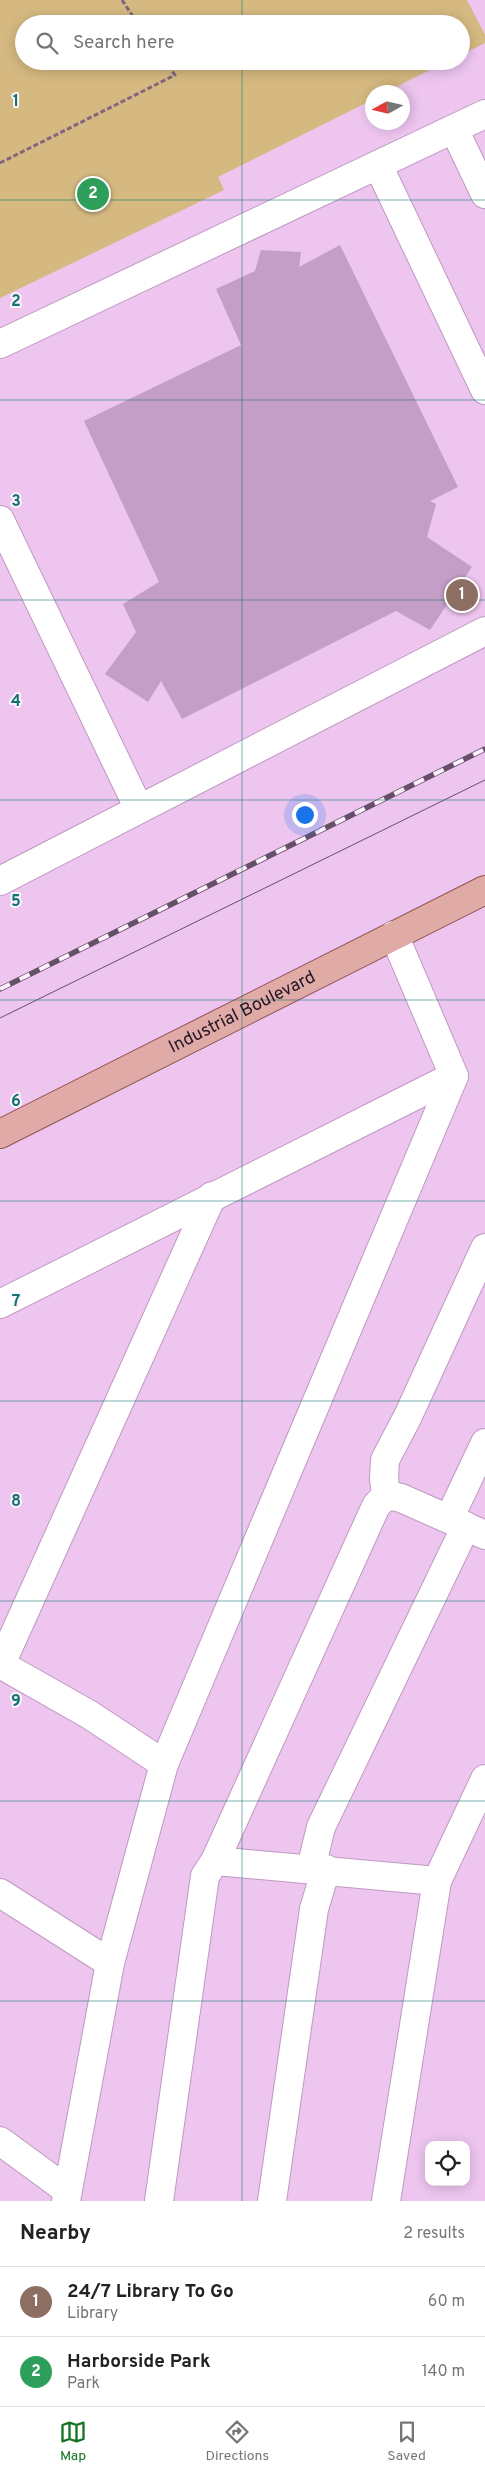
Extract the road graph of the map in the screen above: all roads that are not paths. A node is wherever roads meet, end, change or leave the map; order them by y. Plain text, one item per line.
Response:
1 (485, 114) edge
2 (454, 129) junction
3 (378, 165) junction
4 (485, 194) edge
5 (0, 344) edge
6 (485, 390) edge
7 (0, 520) edge
8 (485, 631) edge
9 (139, 809) junction
10 (0, 881) edge
11 (485, 890) edge
12 (394, 935) junction
13 (454, 1076) junction
14 (0, 1134) edge
15 (212, 1196) junction
16 (485, 1248) edge
17 (0, 1304) edge
18 (485, 1443) edge
19 (386, 1495) junction
20 (467, 1527) edge
21 (0, 1664) edge
22 (164, 1764) junction
23 (485, 1779) edge
24 (215, 1862) junction
25 (318, 1869) junction
26 (437, 1881) junction
27 (0, 1893) edge
28 (110, 1963) junction
29 (0, 2141) edge
30 (67, 2195) edge
31 (159, 2201) edge
32 (272, 2201) edge
33 (386, 2201) edge

1 - 2 street
2 - 3 street
2 - 4 street
3 - 5 street
3 - 6 street
7 - 9 street
8 - 9 street
9 - 10 street
11 - 12 main road, Industrial Boulevard
12 - 13 street
12 - 14 main road, Industrial Boulevard
13 - 15 street
13 - 22 street
15 - 17 street
15 - 21 street
16 - 19 street
18 - 20 street
19 - 20 street
19 - 24 street
20 - 25 street
21 - 22 street
22 - 28 street
23 - 26 street
24 - 25 street
24 - 31 street
25 - 26 street
25 - 32 street
26 - 33 street
27 - 28 street
28 - 30 street
29 - 30 street

